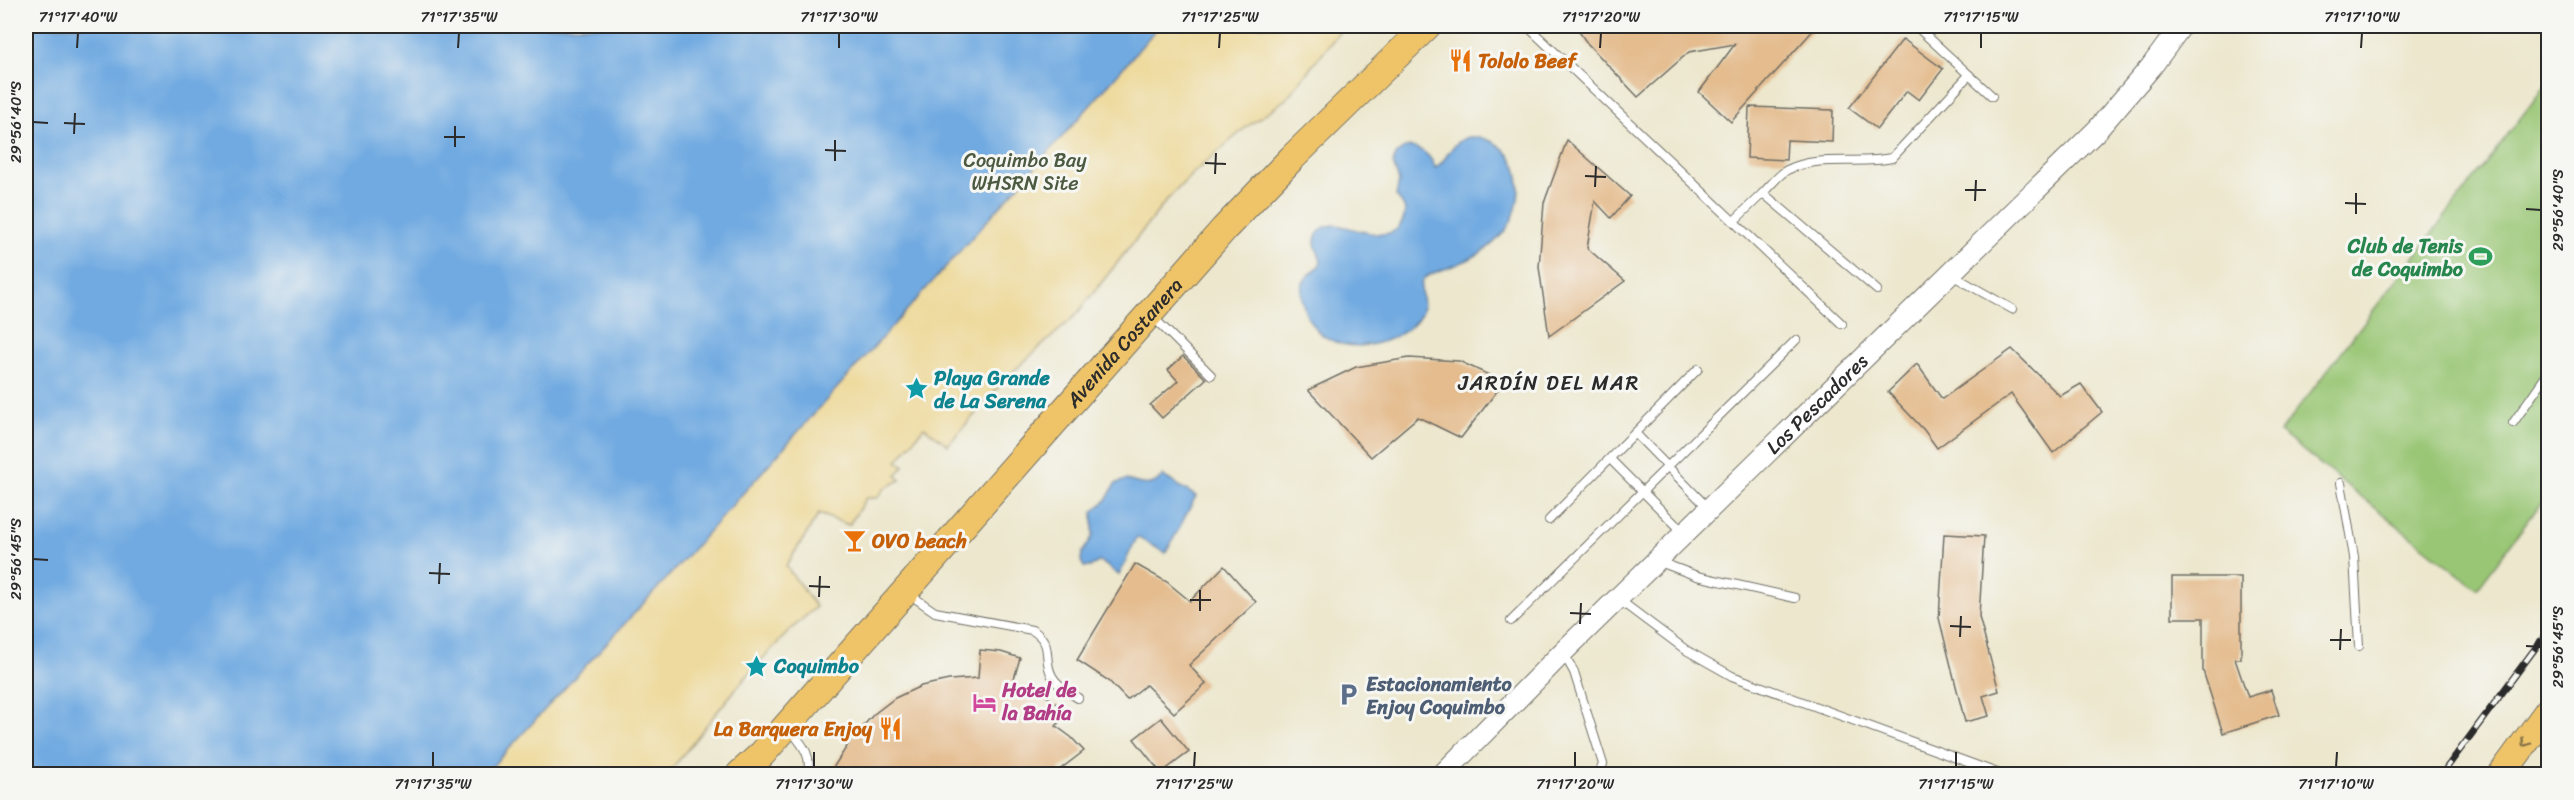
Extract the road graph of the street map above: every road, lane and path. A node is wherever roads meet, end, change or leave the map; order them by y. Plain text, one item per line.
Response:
1 (1427, 26) edge
2 (1527, 26) edge
3 (1916, 26) edge
4 (2181, 26) edge
5 (1969, 75) junction
6 (1992, 96) dead end
7 (1763, 193) junction
8 (1734, 221) junction
9 (1950, 274) junction
10 (1876, 290) dead end
11 (2012, 309) dead end
12 (1150, 313) junction
13 (1842, 324) dead end
14 (1796, 340) dead end
15 (1698, 369) dead end
16 (2548, 373) edge
17 (1211, 375) dead end
18 (2513, 423) dead end
19 (1635, 433) junction
20 (1610, 459) junction
21 (1669, 466) junction
22 (2341, 483) dead end
23 (1643, 491) junction
24 (1709, 509) junction
25 (1549, 520) dead end
26 (1685, 533) junction
27 (1656, 561) junction
28 (905, 591) junction
29 (1795, 598) dead end
30 (1618, 599) junction
31 (1511, 621) dead end
32 (2359, 646) dead end
33 (1563, 652) junction
34 (1078, 698) dead end
35 (2548, 711) edge
36 (787, 725) junction
37 (756, 764) edge
38 (740, 774) edge
39 (807, 774) edge
40 (1443, 774) edge
41 (1599, 774) edge
42 (2000, 774) edge
43 (2502, 774) edge

1 - 12 main road, Avenida Costanera
2 - 8 lane
3 - 5 lane
4 - 9 street, Los Pescadores
5 - 6 lane
5 - 7 lane
7 - 8 lane
7 - 10 lane
8 - 13 lane
9 - 11 lane
9 - 24 street, Los Pescadores
12 - 17 lane
12 - 28 main road, Avenida Costanera
14 - 21 lane
15 - 19 lane
16 - 18 lane
19 - 20 lane
19 - 21 lane
20 - 23 lane
20 - 25 lane
21 - 23 lane
21 - 24 lane
22 - 32 lane
23 - 26 lane
23 - 31 lane
24 - 26 street, Los Pescadores
26 - 27 street, Los Pescadores
27 - 29 lane
27 - 30 street, Los Pescadores
28 - 34 lane
28 - 36 main road, Avenida Costanera
30 - 33 street, Los Pescadores
30 - 42 lane
33 - 40 street, Los Pescadores
33 - 41 lane
35 -> 43 main road
36 - 37 main road, Avenida Costanera
36 - 39 lane
37 - 38 main road, Avenida Costanera

